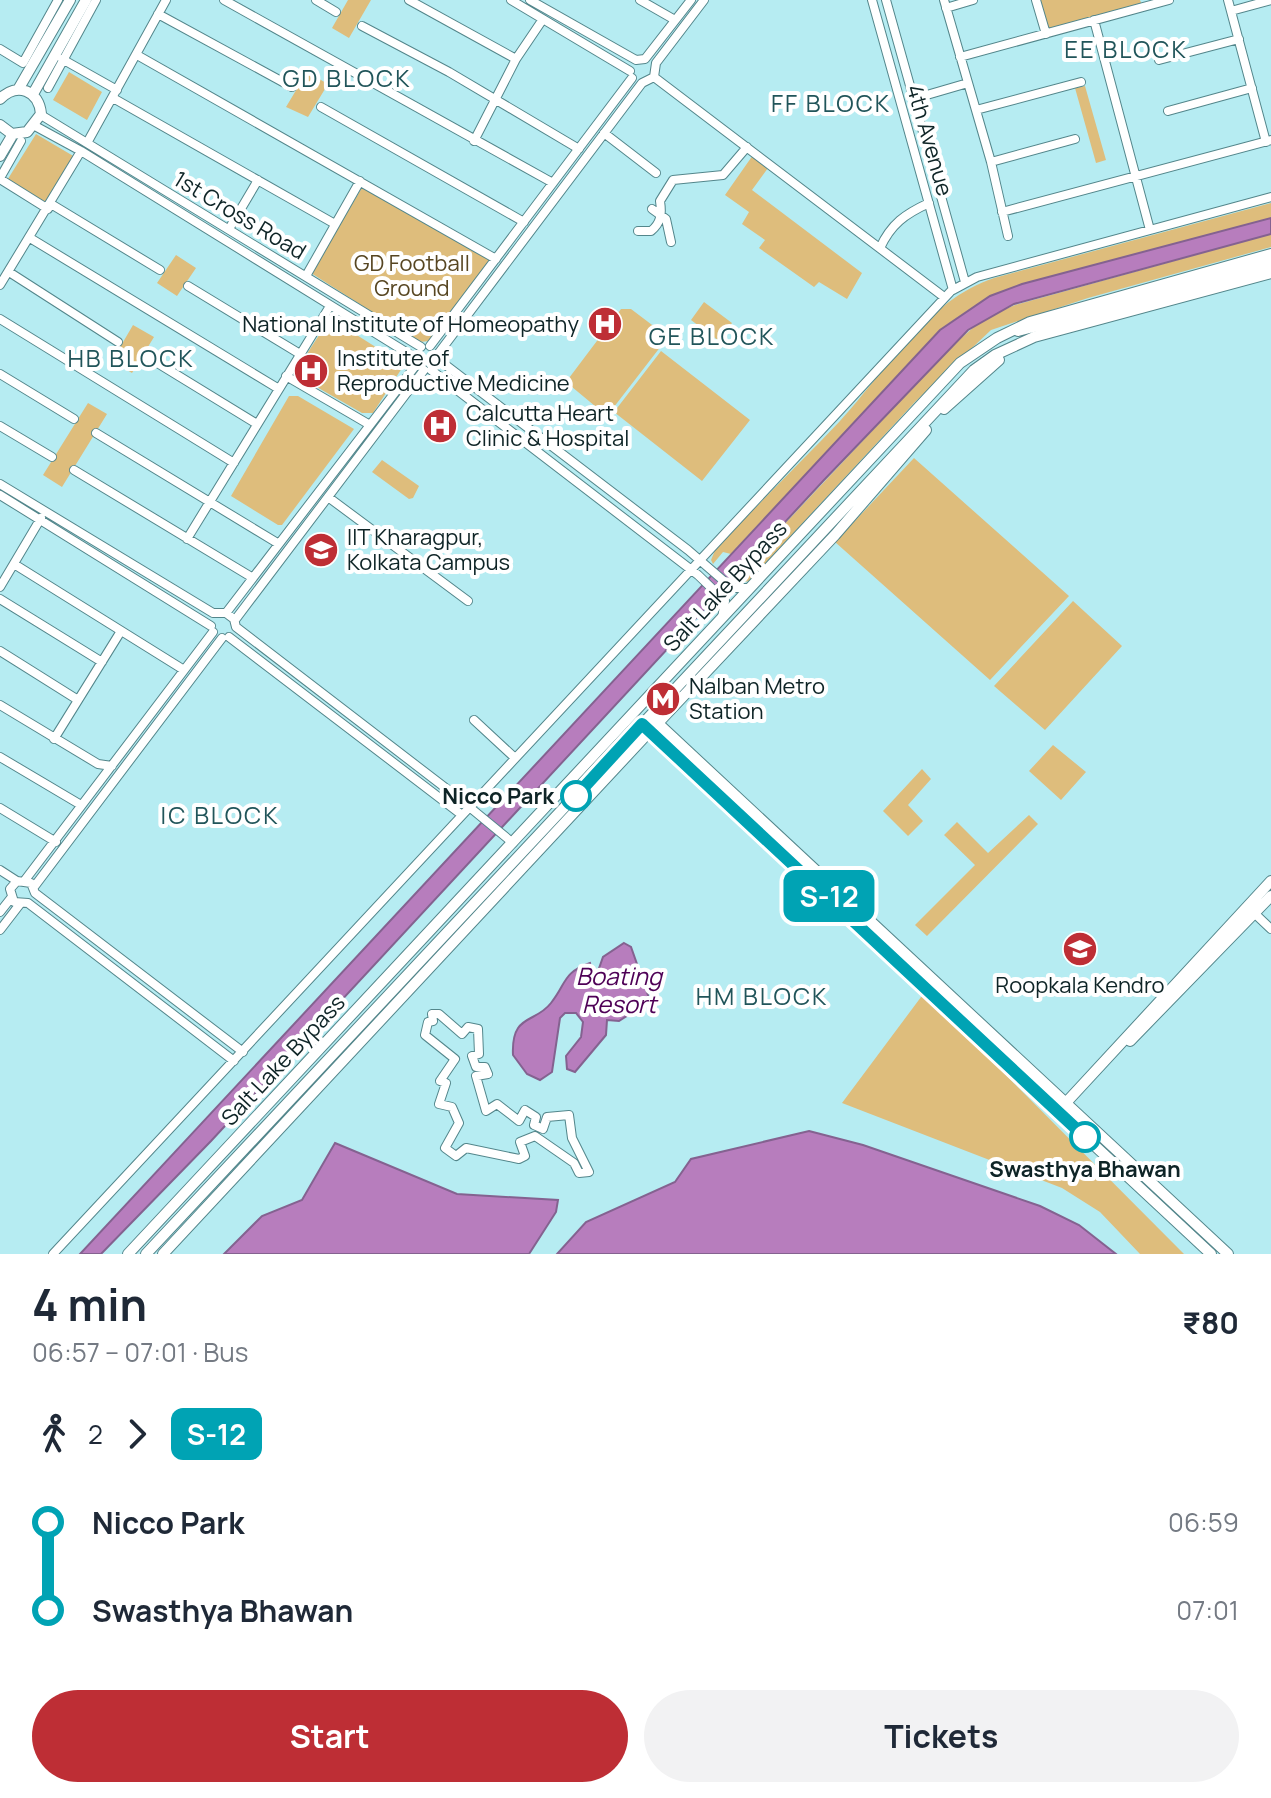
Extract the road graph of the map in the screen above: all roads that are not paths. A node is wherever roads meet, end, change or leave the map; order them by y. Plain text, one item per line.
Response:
1 (58, 0) edge
2 (70, 0) edge
3 (86, 0) edge
4 (96, 0) edge
5 (166, 0) edge
6 (224, 0) edge
7 (316, 0) edge
8 (409, 0) edge
9 (511, 0) edge
10 (530, 0) edge
11 (640, 0) edge
12 (691, 0) edge
13 (704, 0) edge
14 (872, 0) edge
15 (886, 0) edge
16 (973, 0) edge
17 (1036, 0) edge
18 (1169, 0) edge
19 (1228, 0) edge
20 (1271, 0) edge
21 (1143, 3) edge
22 (945, 4) edge
23 (1231, 11) junction
24 (336, 12) dead end
25 (158, 14) junction
26 (543, 19) junction
27 (675, 20) junction
28 (1094, 20) junction
29 (362, 26) dead end
30 (582, 29) junction
31 (1046, 34) junction
32 (576, 39) junction
33 (1239, 39) junction
34 (0, 49) edge
35 (137, 55) junction
36 (960, 57) junction
37 (62, 59) junction
38 (516, 59) junction
39 (641, 60) junction
40 (1159, 60) dead end
41 (654, 66) junction
42 (631, 74) junction
43 (654, 77) junction
44 (1081, 82) dead end
45 (642, 83) junction
46 (968, 83) junction
47 (292, 87) dead end
48 (19, 88) junction
49 (48, 88) dead end
50 (1252, 88) junction
51 (33, 94) junction
52 (115, 94) junction
53 (1, 95) edge
54 (495, 98) junction
55 (913, 99) junction
56 (321, 107) dead end
57 (976, 110) junction
58 (1168, 111) dead end
59 (41, 115) junction
60 (0, 126) edge
61 (35, 126) junction
62 (604, 133) junction
63 (17, 138) junction
64 (1075, 139) dead end
65 (474, 141) junction
66 (1268, 141) edge
67 (926, 143) junction
68 (914, 146) junction
69 (84, 147) junction
70 (747, 147) junction
71 (579, 149) junction
72 (0, 156) edge
73 (571, 158) junction
74 (991, 162) junction
75 (580, 165) junction
76 (117, 167) junction
77 (656, 173) dead end
78 (1136, 176) junction
79 (0, 178) edge
80 (258, 180) junction
81 (360, 181) junction
82 (553, 183) junction
83 (1271, 197) edge
84 (929, 203) junction
85 (49, 206) junction
86 (652, 209) dead end
87 (1002, 212) junction
88 (204, 215) junction
89 (661, 215) junction
90 (524, 222) junction
91 (198, 224) junction
92 (335, 224) junction
93 (229, 229) junction
94 (1150, 230) junction
95 (638, 231) dead end
96 (1008, 236) dead end
97 (30, 238) junction
98 (671, 242) dead end
99 (880, 248) junction
100 (1271, 254) edge
101 (270, 255) junction
102 (496, 259) junction
103 (1271, 264) edge
104 (264, 265) junction
105 (160, 270) dead end
106 (9, 272) junction
107 (1271, 273) edge
108 (306, 276) junction
109 (965, 282) junction
110 (0, 285) edge
111 (188, 286) dead end
112 (953, 290) junction
113 (944, 297) junction
114 (330, 306) junction
115 (0, 319) edge
116 (1009, 332) junction
117 (1033, 333) junction
118 (118, 342) dead end
119 (425, 346) junction
120 (300, 354) junction
121 (1002, 355) junction
122 (146, 356) dead end
123 (438, 357) junction
124 (415, 361) junction
125 (428, 370) junction
126 (0, 374) edge
127 (286, 376) junction
128 (279, 389) junction
129 (503, 409) junction
130 (74, 419) dead end
131 (496, 419) junction
132 (257, 424) junction
133 (370, 425) junction
134 (0, 426) edge
135 (897, 431) junction
136 (96, 433) dead end
137 (911, 441) junction
138 (52, 457) dead end
139 (234, 463) junction
140 (74, 470) dead end
141 (326, 482) junction
142 (334, 489) junction
143 (2, 490) edge
144 (328, 497) junction
145 (210, 501) junction
146 (633, 508) junction
147 (853, 514) junction
148 (41, 518) junction
149 (625, 518) junction
150 (831, 521) junction
151 (72, 533) junction
152 (187, 539) junction
153 (279, 544) junction
154 (703, 563) junction
155 (14, 564) junction
156 (695, 572) junction
157 (253, 578) junction
158 (753, 585) junction
159 (0, 587) edge
160 (0, 599) edge
161 (468, 601) dead end
162 (221, 614) junction
163 (719, 622) junction
164 (236, 623) junction
165 (212, 629) junction
166 (121, 631) junction
167 (226, 637) junction
168 (719, 642) junction
169 (0, 651) edge
170 (717, 660) junction
171 (102, 662) junction
172 (184, 670) junction
173 (78, 700) junction
174 (0, 705) edge
175 (474, 720) dead end
176 (650, 724) junction
177 (54, 739) junction
178 (0, 757) edge
179 (515, 758) junction
180 (110, 766) junction
181 (125, 766) junction
182 (81, 805) junction
183 (470, 807) junction
184 (0, 808) edge
185 (462, 815) junction
186 (54, 841) junction
187 (513, 843) junction
188 (64, 847) junction
189 (526, 856) junction
190 (0, 870) edge
191 (21, 880) junction
192 (1271, 881) edge
193 (0, 885) edge
194 (34, 890) junction
195 (10, 894) junction
196 (1271, 896) edge
197 (24, 904) junction
198 (1251, 910) junction
199 (0, 912) edge
200 (1271, 929) edge
201 (0, 930) edge
202 (97, 941) junction
203 (90, 950) junction
204 (174, 1000) junction
205 (167, 1009) junction
206 (468, 1027) joint
207 (243, 1052) junction
208 (234, 1061) junction
209 (1064, 1110) junction
210 (53, 1254) edge
211 (128, 1254) edge
212 (146, 1254) edge
213 (163, 1254) edge
214 (1211, 1254) edge
215 (1228, 1254) edge

1 - 34 street
2 - 48 main road
3 - 51 main road
4 - 37 street
5 - 25 street
6 - 65 street
7 - 24 street
8 - 38 street
9 - 26 street
10 - 30 street
11 - 27 street
12 - 27 street
13 - 41 street
14 - 68 street, 4th Avenue
15 - 55 street, 4th Avenue
16 - 22 street
17 - 31 street
18 - 21 street
19 - 23 street
20 - 23 street
21 - 28 street
22 - 36 street
23 - 33 street
25 - 35 street
25 - 47 street
26 - 32 street
26 - 38 street
27 - 39 street
28 - 31 street
28 - 78 street
29 - 54 street
30 - 32 street
30 - 39 street
31 - 36 street
32 - 42 street
33 - 40 street
33 - 50 street
35 - 52 street
35 - 81 street
36 - 46 street
37 - 49 street
37 - 52 street
38 - 54 street
39 - 41 street
39 - 42 street
41 - 43 street
42 - 45 street
42 - 71 street
43 - 45 street
43 - 70 street
44 - 57 street
45 - 62 street
46 - 55 street
46 - 57 street
48 - 51 main road
48 - 53 main road
50 - 58 street
50 - 66 street
51 - 59 main road
52 - 69 street
52 - 80 street
54 - 65 street
54 - 71 street
55 - 67 street, 4th Avenue
56 - 90 street
57 - 74 street
59 - 61 main road
59 - 69 street, 1st Cross Road
60 - 63 main road
61 - 63 main road
61 - 69 street, 1st Cross Road
62 - 75 street
62 - 77 street
63 - 72 main road
63 - 79 street
64 - 74 street
65 - 82 street
66 - 78 street
67 - 68 street
67 - 109 street, 4th Avenue
68 - 84 street, 4th Avenue
69 - 76 street, 1st Cross Road
69 - 85 street
70 - 89 street
70 - 99 street
71 - 73 street
73 - 75 street
73 - 82 street
74 - 87 street
75 - 123 street
76 - 88 street, 1st Cross Road
76 - 91 street, 1st Cross Road
78 - 87 street
78 - 94 street
79 - 85 street
80 - 92 street
80 - 93 street
81 - 92 street
81 - 102 street
82 - 90 street
83 - 94 street
84 - 99 street
84 - 112 street, 4th Avenue
85 - 97 street
85 - 105 street
86 - 89 street
87 - 96 street
88 - 91 street
88 - 93 street, 1st Cross Road
89 - 95 street
89 - 98 street
90 - 102 street
91 - 104 street, 1st Cross Road
92 - 108 street
93 - 101 street, 1st Cross Road
94 - 109 street
97 - 106 street
97 - 128 street
99 - 113 street
100 - 116 main road, Salt Lake Bypass
101 - 104 street
101 - 108 street, 1st Cross Road
102 - 119 street
103 - 117 main road
104 - 114 street, 1st Cross Road
106 - 110 street
106 - 118 street
107 - 117 main road, Salt Lake Bypass
108 - 119 street, 1st Cross Road
109 - 112 street
111 - 120 street
112 - 113 street
113 - 154 street
114 - 120 street
114 - 124 street, 1st Cross Road
115 - 139 street
116 - 117 main road
116 - 135 main road, Salt Lake Bypass
117 - 121 main road, Salt Lake Bypass
119 - 123 street, 1st Cross Road
119 - 124 street
120 - 127 street
121 - 137 main road, Salt Lake Bypass
121 - 137 main road, Salt Lake Bypass
122 - 132 street
123 - 125 street
123 - 129 street
124 - 125 street, 1st Cross Road
124 - 133 street
125 - 131 street
125 - 142 street
126 - 130 street
127 - 128 street
127 - 133 street
128 - 132 street
129 - 131 street
129 - 146 street
131 - 149 street
132 - 139 street
133 - 141 street
134 - 138 street
135 - 137 main road
135 - 158 main road, Salt Lake Bypass
136 - 145 street
137 - 147 main road, Salt Lake Bypass
137 - 150 main road, Salt Lake Bypass
139 - 145 street
140 - 152 street
141 - 142 street
141 - 153 street
142 - 144 street
143 - 148 street
143 - 151 street
144 - 161 street
144 - 164 street
145 - 152 street
145 - 153 street
146 - 149 street
146 - 154 street
147 - 150 main road
147 - 170 main road, Salt Lake Bypass
148 - 151 street
148 - 155 street
149 - 156 street
150 - 168 main road, Salt Lake Bypass
151 - 162 street
151 - 165 street
152 - 157 street
153 - 157 street
154 - 156 street
154 - 158 street
155 - 159 street
155 - 166 street
156 - 163 street
156 - 179 street
157 - 162 street
158 - 163 main road, Salt Lake Bypass
160 - 171 street
162 - 164 street
162 - 165 street
163 - 187 main road, Salt Lake Bypass
164 - 167 street
164 - 183 street
165 - 167 street
165 - 172 street
166 - 171 street
166 - 172 street
167 - 181 street
167 - 185 street
168 - 170 main road
168 - 176 main road, Salt Lake Bypass
169 - 173 street
170 - 176 main road, Salt Lake Bypass
171 - 173 street
172 - 180 street
173 - 177 street
174 - 177 street
175 - 179 street
176 - 189 main road, Salt Lake Bypass
176 - 209 main road
177 - 180 street
178 - 182 street
179 - 183 street
180 - 181 street
180 - 182 street
181 - 188 street
182 - 186 street
183 - 185 street
183 - 187 street
184 - 186 street
185 - 207 street
186 - 188 street
186 - 191 street
187 - 189 main road
187 - 211 main road, Salt Lake Bypass
188 - 194 street
189 - 212 main road, Salt Lake Bypass
189 - 213 main road, Salt Lake Bypass
190 - 191 street
191 - 194 street
191 - 195 street
192 - 198 main road
193 - 195 street
194 - 197 street
194 - 202 street
195 - 197 street
195 - 199 street
196 - 198 main road
197 - 201 street
197 - 203 street
198 - 200 street
198 - 209 main road
202 - 203 street
202 - 204 street
203 - 205 street
204 - 205 street
204 - 207 street
205 - 208 street
206 - 206 street
207 - 208 street
208 - 210 street
209 - 214 main road
209 - 215 main road

